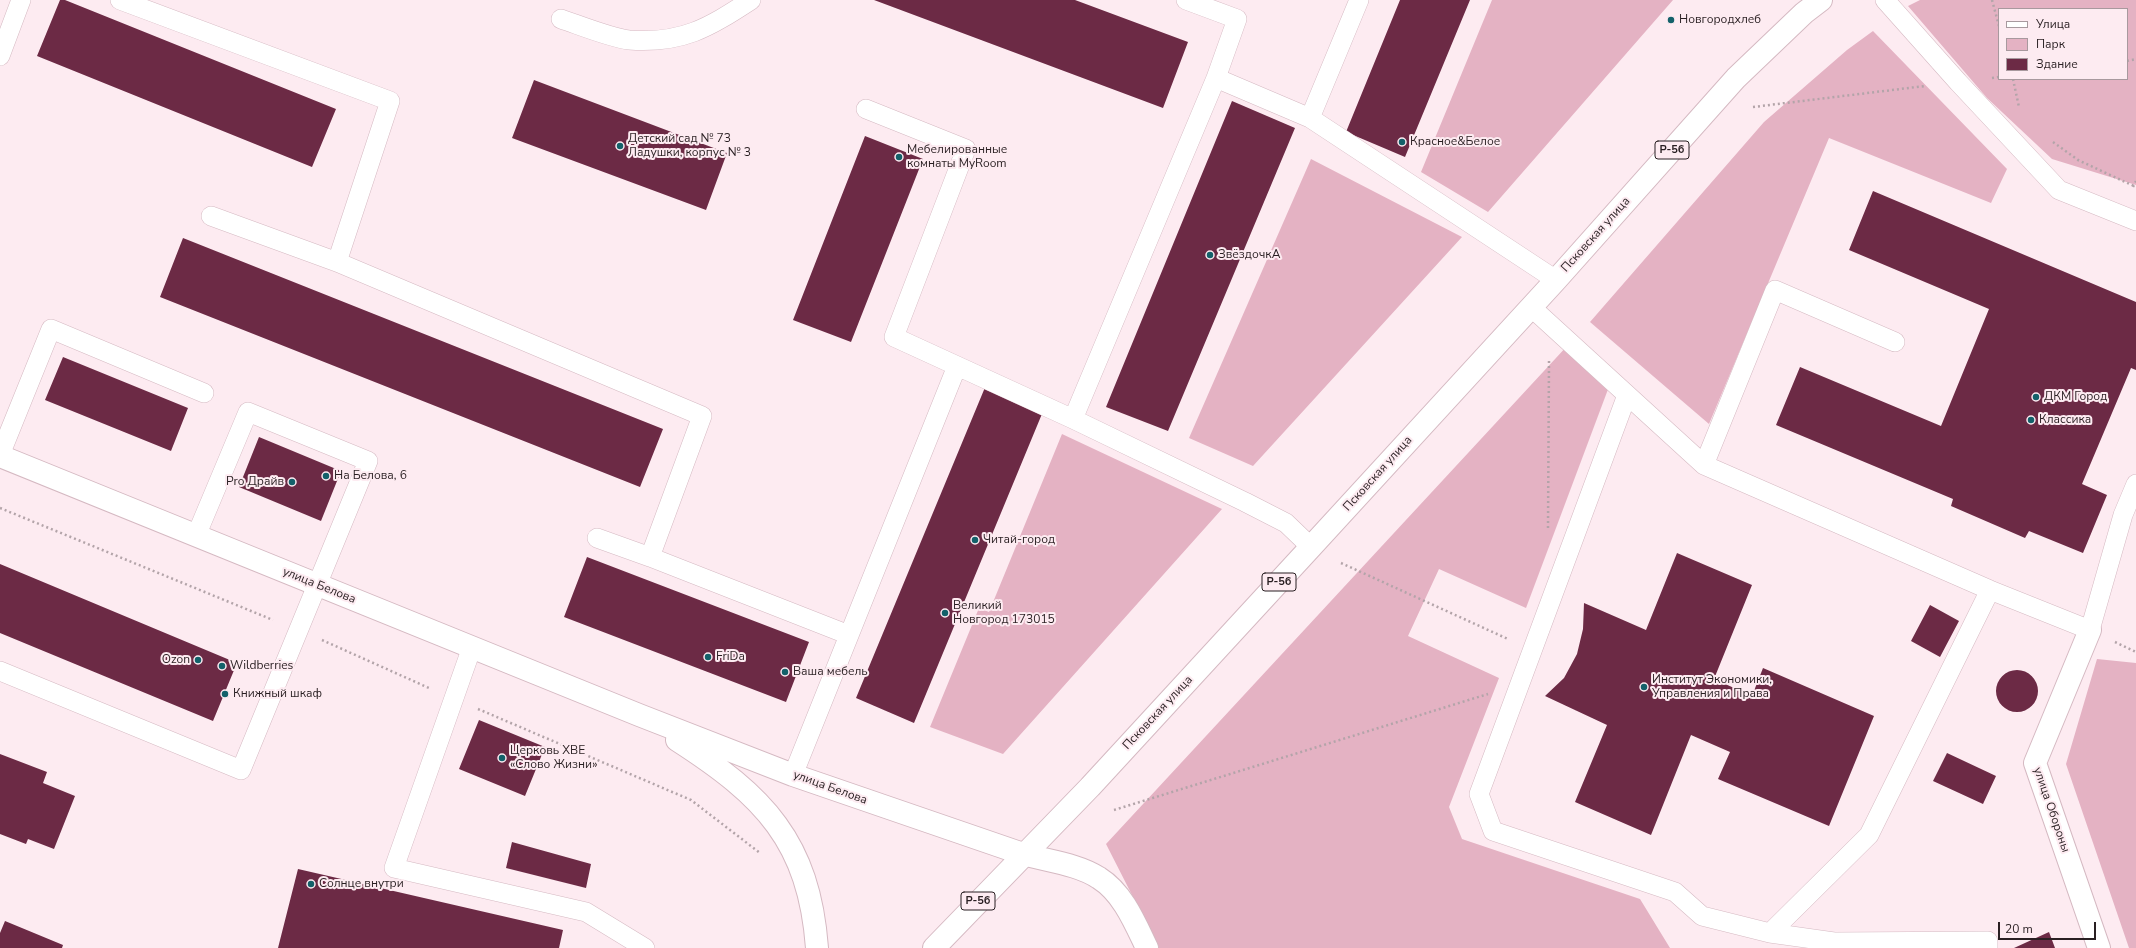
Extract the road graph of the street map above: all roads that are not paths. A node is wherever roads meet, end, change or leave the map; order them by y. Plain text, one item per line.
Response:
1 (21, 0) edge
2 (120, 0) edge
3 (751, 0) edge
4 (1186, 0) edge
5 (1359, 0) edge
6 (1820, 0) edge
7 (1885, 0) edge
8 (561, 19) dead end
9 (0, 56) edge
10 (1216, 78) junction
11 (866, 109) dead end
12 (1310, 118) junction
13 (211, 216) dead end
14 (2136, 221) edge
15 (337, 262) junction
16 (1556, 280) junction
17 (1531, 307) junction
18 (1895, 342) dead end
19 (957, 366) junction
20 (204, 393) dead end
21 (1627, 395) junction
22 (1073, 419) junction
23 (0, 455) edge
24 (1704, 465) junction
25 (2136, 484) edge
26 (196, 536) junction
27 (598, 538) dead end
28 (1311, 547) junction
29 (650, 557) junction
30 (317, 585) junction
31 (1990, 590) junction
32 (2090, 630) junction
33 (849, 635) junction
34 (472, 647) junction
35 (0, 671) edge
36 (639, 715) junction
37 (793, 774) junction
38 (1023, 854) junction
39 (1770, 933) junction
40 (1835, 945) edge
41 (645, 948) edge
42 (817, 948) edge
43 (934, 948) edge
44 (1147, 948) edge
45 (1988, 948) edge
46 (2099, 948) edge

1 - 9 lane
2 - 15 lane
3 - 8 lane
4 - 10 lane
5 - 12 lane
6 - 16 main road, Псковская улица / Р-56
7 - 14 lane
10 - 12 lane
10 - 22 lane
11 - 19 lane
12 - 16 lane
13 - 15 lane
15 - 29 lane
16 - 17 main road, Псковская улица / Р-56
17 - 21 lane
17 - 28 main road, Псковская улица / Р-56
18 - 24 lane
19 - 22 lane
19 - 33 lane
20 - 23 lane
21 - 24 lane
21 - 39 lane
22 - 28 lane
23 - 26 main road, улица Белова
24 - 31 lane
25 - 32 lane
26 - 30 main road, улица Белова
26 - 30 lane
27 - 29 lane
28 - 38 main road, Псковская улица / Р-56
29 - 33 lane
30 - 34 main road, улица Белова
30 - 35 lane
31 - 32 lane
31 - 39 lane
32 - 46 main road, улица Обороны
33 - 37 lane
34 - 36 main road, улица Белова
34 - 41 lane
36 - 37 main road, улица Белова
36 - 42 main road, улица Белова
37 - 38 main road, улица Белова
38 - 43 main road, Псковская улица / Р-56
38 - 44 main road, улица Белова
39 - 40 lane
40 - 45 lane

